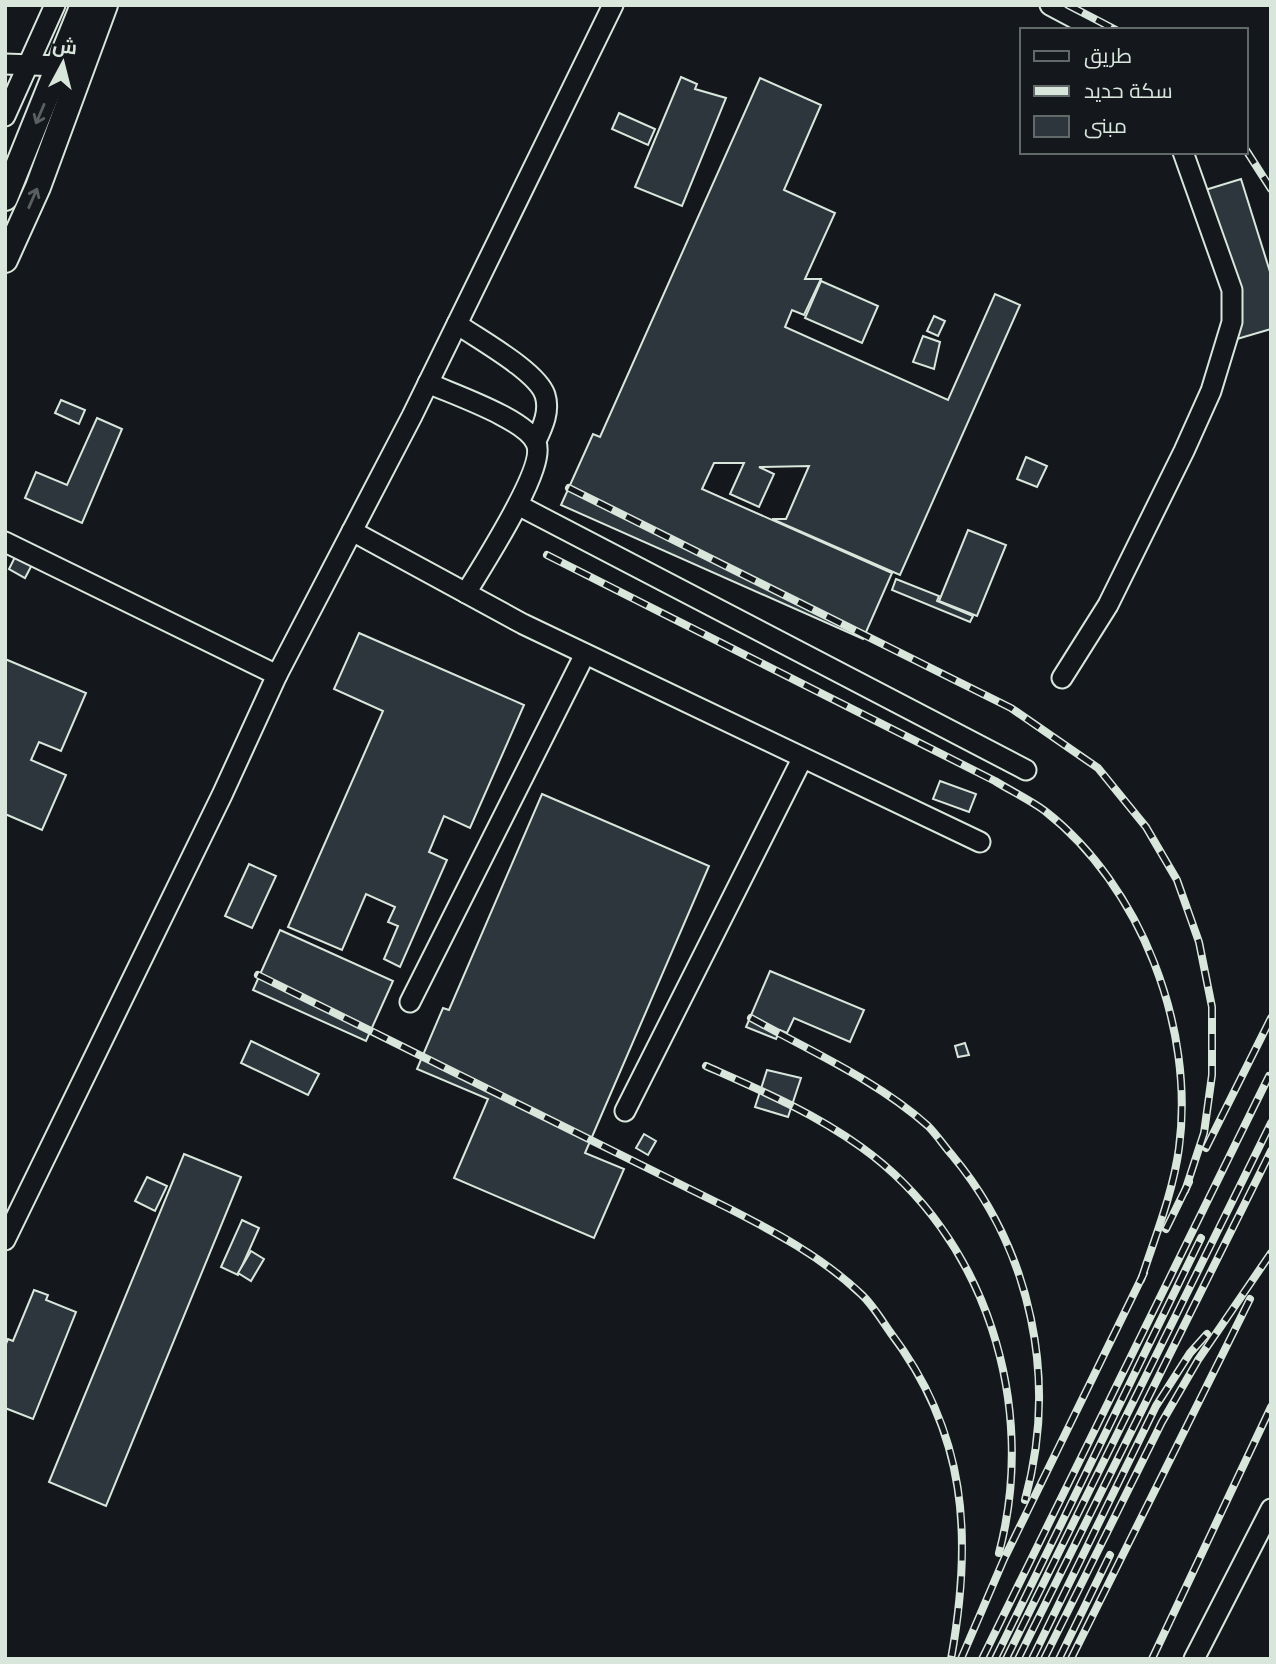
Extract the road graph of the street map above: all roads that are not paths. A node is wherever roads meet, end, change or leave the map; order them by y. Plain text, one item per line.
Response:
1 (55, 5) edge
2 (83, 5) edge
3 (105, 5) edge
4 (613, 5) edge
5 (1050, 5) edge
6 (1093, 28) edge
7 (5, 64) edge
8 (28, 65) junction
9 (60, 66) junction
10 (5, 116) edge
11 (1185, 154) edge
12 (5, 198) edge
13 (5, 260) edge
14 (457, 324) junction
15 (428, 383) junction
16 (536, 441) junction
17 (518, 505) junction
18 (352, 531) junction
19 (5, 542) edge
20 (467, 593) junction
21 (585, 654) junction
22 (276, 675) junction
23 (1062, 678) dead end
24 (802, 759) junction
25 (1026, 770) dead end
26 (980, 842) dead end
27 (410, 1002) dead end
28 (625, 1111) dead end
29 (5, 1240) edge
30 (1271, 1509) edge
31 (1194, 1659) edge

1 - 8 street
2 - 9 main road
13 -> 3 main road
4 - 14 street
5 - 6 street
7 - 8 street
8 - 9 street
8 - 10 street
9 -> 12 main road
11 - 23 street
14 - 15 street
14 - 16 street
15 - 16 street
15 - 18 street
16 - 17 street
17 - 20 street
17 - 25 street
18 - 20 street
18 - 22 street
19 - 22 street
20 - 21 street
21 - 24 street
21 - 27 street
22 - 29 street
24 - 26 street
24 - 28 street
30 - 31 street

